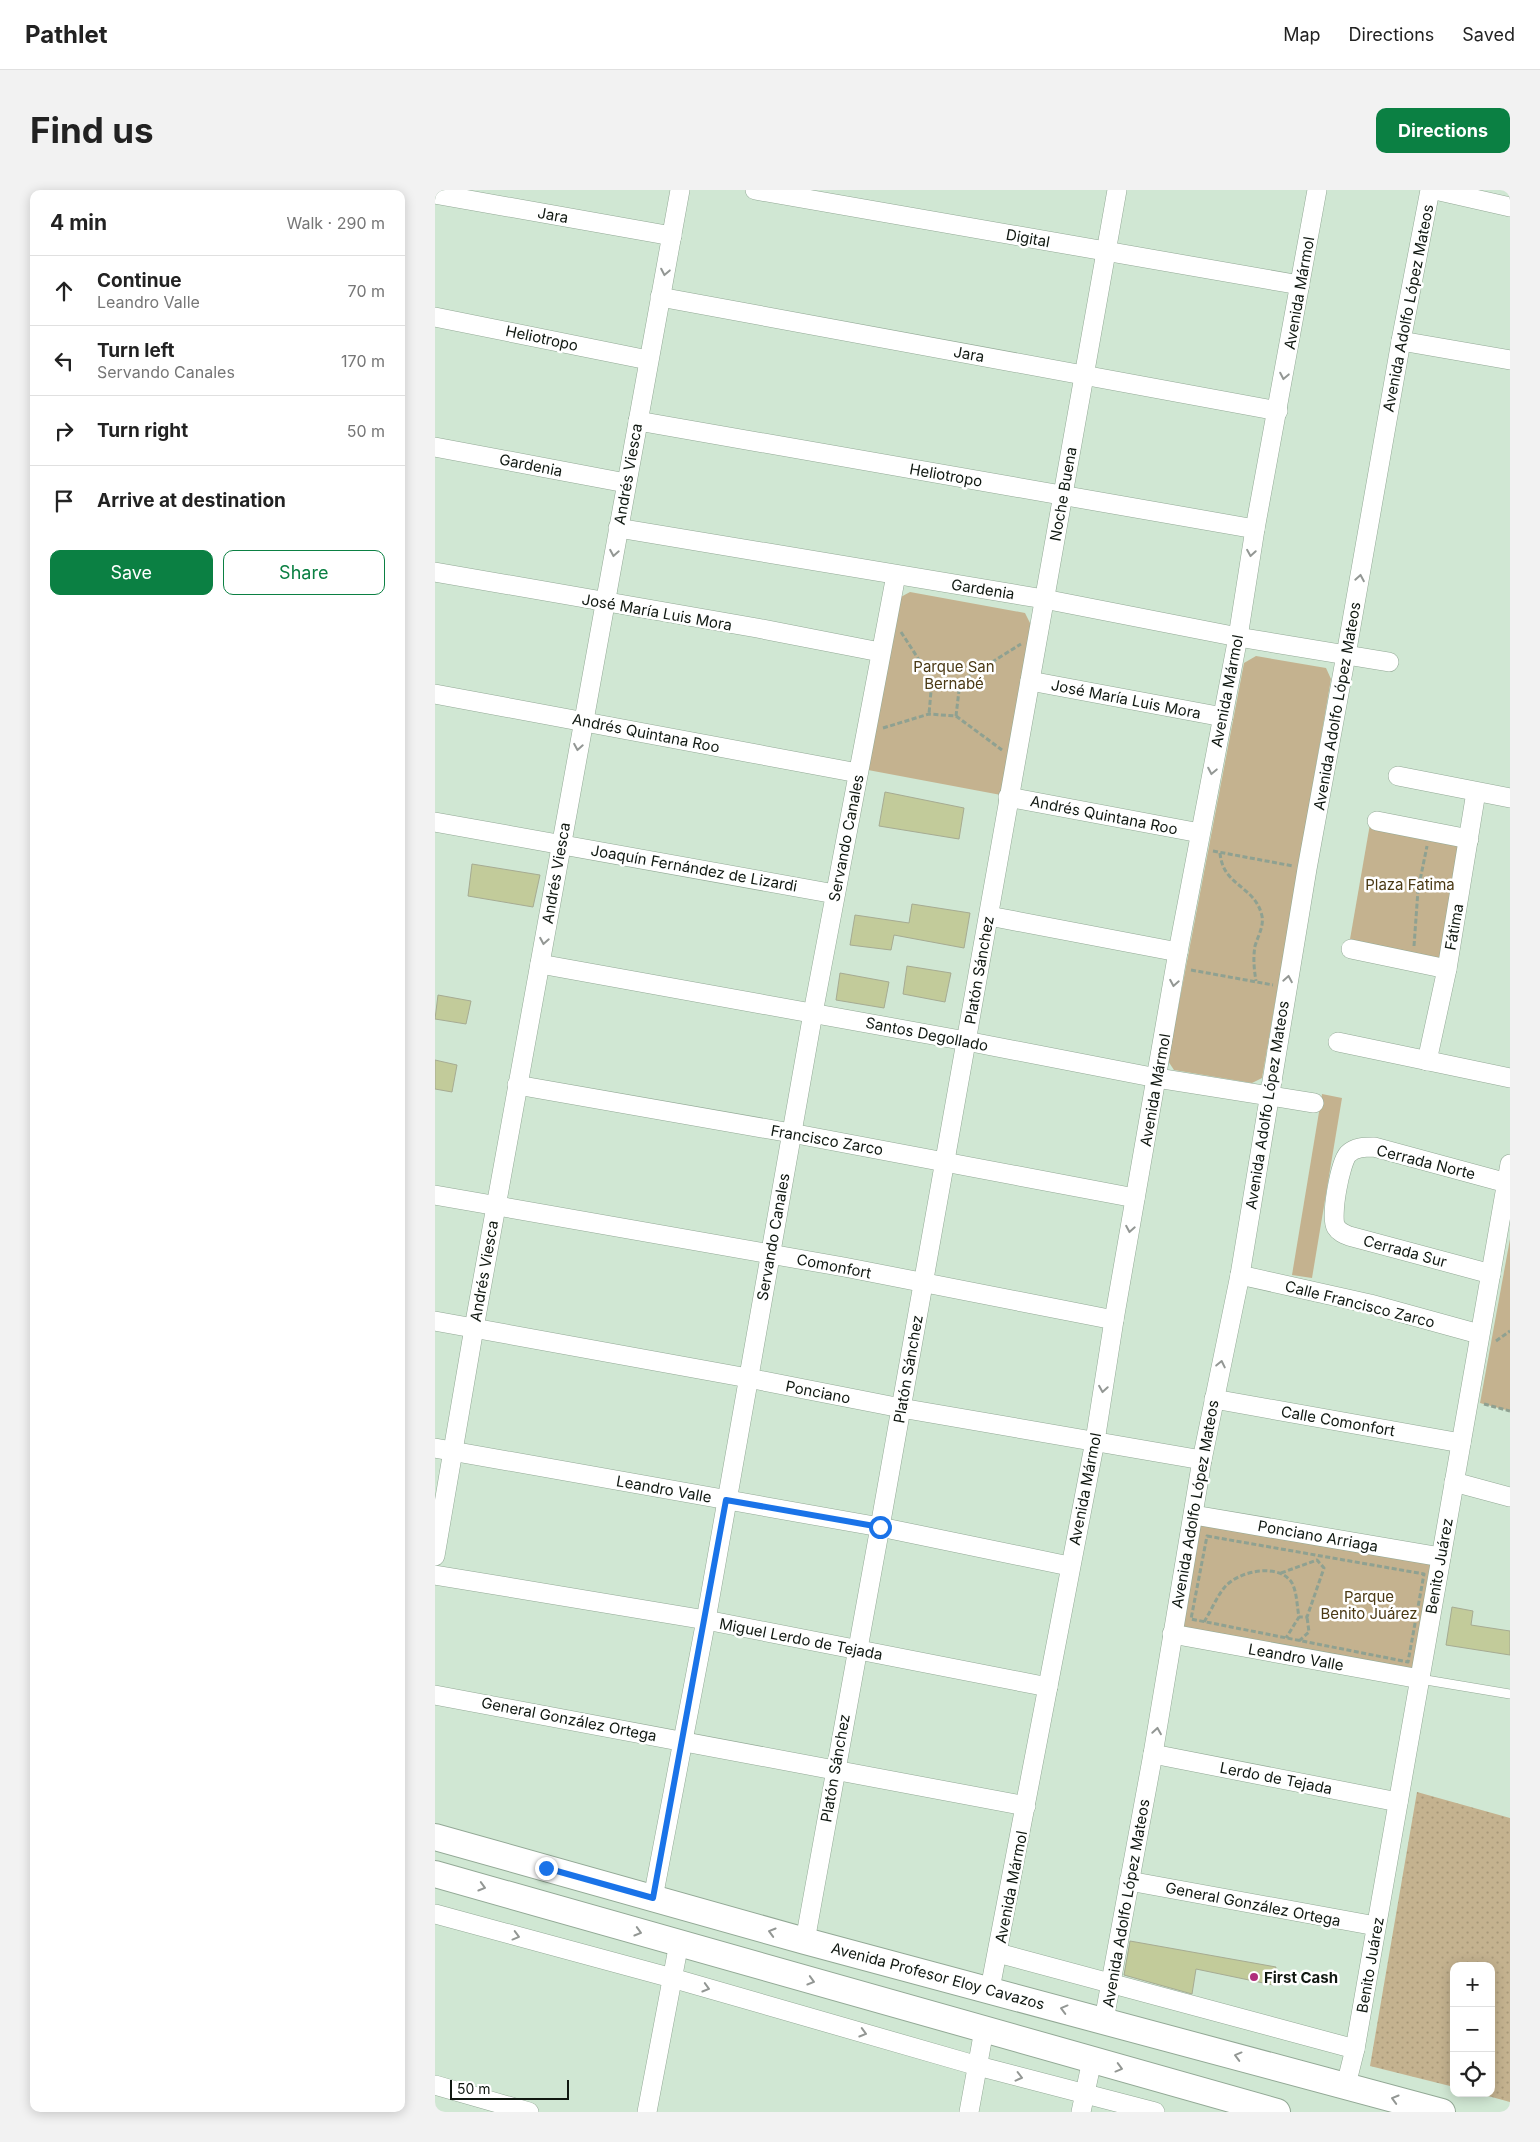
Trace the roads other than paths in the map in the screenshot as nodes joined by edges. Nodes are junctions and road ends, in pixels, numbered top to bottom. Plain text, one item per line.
1 (681, 190) edge
2 (755, 190) edge
3 (1117, 190) edge
4 (1317, 190) edge
5 (1430, 190) edge
6 (1435, 190) edge
7 (435, 194) edge
8 (1510, 206) edge
9 (672, 236) junction
10 (1106, 252) junction
11 (1300, 285) junction
12 (660, 297) junction
13 (435, 317) edge
14 (1401, 341) junction
15 (649, 360) junction
16 (1510, 360) edge
17 (1085, 376) junction
18 (1278, 411) junction
19 (638, 421) junction
20 (435, 447) edge
21 (626, 483) junction
22 (1063, 494) junction
23 (618, 528) junction
24 (1255, 530) junction
25 (435, 572) edge
26 (896, 575) junction
27 (1044, 599) junction
28 (605, 603) junction
29 (1237, 637) junction
30 (880, 652) junction
31 (1346, 656) junction
32 (1389, 662) dead end
33 (1029, 681) junction
34 (435, 694) edge
35 (1223, 717) junction
36 (583, 721) junction
37 (858, 773) junction
38 (1398, 776) dead end
39 (1476, 792) junction
40 (1008, 797) junction
41 (1510, 798) edge
42 (1377, 821) dead end
43 (435, 822) edge
44 (1469, 838) junction
45 (1199, 841) junction
46 (561, 845) junction
47 (835, 894) junction
48 (989, 916) junction
49 (1351, 949) dead end
50 (1177, 960) junction
51 (539, 964) junction
52 (1447, 969) junction
53 (813, 1013) junction
54 (966, 1041) junction
55 (1338, 1042) dead end
56 (1427, 1062) junction
57 (1157, 1078) junction
58 (1510, 1078) edge
59 (517, 1085) junction
60 (1269, 1096) junction
61 (1314, 1103) dead end
62 (791, 1133) junction
63 (945, 1162) junction
64 (1510, 1164) edge
65 (1507, 1183) junction
66 (435, 1195) edge
67 (1135, 1198) junction
68 (496, 1205) junction
69 (1333, 1214) joint
70 (771, 1254) junction
71 (1491, 1274) junction
72 (1240, 1275) junction
73 (923, 1283) junction
74 (1114, 1320) junction
75 (435, 1321) edge
76 (473, 1328) junction
77 (1485, 1339) junction
78 (749, 1378) junction
79 (1214, 1399) junction
80 (901, 1408) junction
81 (1095, 1440) junction
82 (1461, 1443) junction
83 (435, 1448) edge
84 (454, 1452) junction
85 (1202, 1460) junction
86 (1454, 1482) junction
87 (1510, 1497) edge
88 (726, 1500) junction
89 (1194, 1515) junction
90 (880, 1527) junction
91 (435, 1556) edge
92 (1441, 1557) junction
93 (1069, 1566) junction
94 (435, 1575) edge
95 (706, 1620) junction
96 (1172, 1634) junction
97 (857, 1650) junction
98 (1420, 1679) junction
99 (1048, 1687) junction
100 (435, 1694) edge
101 (1510, 1694) edge
102 (683, 1741) junction
103 (1153, 1754) junction
104 (834, 1771) junction
105 (1398, 1802) junction
106 (1027, 1806) junction
107 (435, 1837) edge
108 (435, 1874) edge
109 (1129, 1881) junction
110 (653, 1898) junction
111 (435, 1914) edge
112 (1376, 1926) junction
113 (805, 1941) junction
114 (679, 1944) junction
115 (998, 1953) junction
116 (672, 1978) junction
117 (1111, 1984) junction
118 (990, 1989) junction
119 (1104, 2020) junction
120 (984, 2030) junction
121 (1355, 2049) junction
122 (1092, 2060) junction
123 (978, 2066) junction
124 (435, 2085) edge
125 (1346, 2086) junction
126 (1083, 2103) edge
127 (529, 2112) edge
128 (647, 2112) edge
129 (969, 2112) edge
130 (1155, 2112) edge
131 (1277, 2112) edge
132 (1442, 2112) edge

1 - 9 street, Andrés Viesca
2 - 10 street, Digital
3 - 10 street, Noche Buena
4 - 11 street, Avenida Mármol
5 - 14 street, Avenida Adolfo López Mateos
6 - 8 street
7 - 9 street, Jara
9 -> 12 street, Andrés Viesca
10 - 11 street, Digital
10 - 17 street, Noche Buena
11 -> 18 street, Avenida Mármol
12 - 15 street, Andrés Viesca
12 - 17 street, Jara
13 - 15 street, Heliotropo
14 - 16 street
31 -> 14 street, Avenida Adolfo López Mateos
15 - 19 street, Andrés Viesca
17 - 18 street, Jara
17 - 22 street, Noche Buena
18 - 24 street, Avenida Mármol
19 - 21 street, Andrés Viesca
19 - 22 street, Heliotropo
20 - 21 street, Gardenia
21 - 23 street, Andrés Viesca
22 - 24 street, Heliotropo
22 - 27 street, Noche Buena
23 - 26 street, Gardenia
23 -> 28 street, Andrés Viesca
24 -> 29 street, Avenida Mármol
25 - 28 street, José María Luis Mora
26 - 27 street, Gardenia
26 - 30 street, Servando Canales
27 - 29 street, Gardenia
27 - 33 street, Noche Buena
28 - 30 street, José María Luis Mora
28 - 36 street, Andrés Viesca
29 - 31 street, Gardenia
29 - 35 street, Avenida Mármol
30 - 37 street, Servando Canales
31 - 32 street, Gardenia
60 -> 31 street, Avenida Adolfo López Mateos
33 - 35 street, José María Luis Mora
33 - 40 street, Noche Buena
34 - 36 street, Andrés Quintana Roo
35 -> 45 street, Avenida Mármol
36 - 37 street, Andrés Quintana Roo
36 -> 46 street, Andrés Viesca
37 - 47 street, Servando Canales
38 - 39 street
39 - 41 street
39 - 44 street, Fátima
40 - 45 street, Andrés Quintana Roo
40 - 48 street, Platón Sánchez
42 - 44 street
43 - 46 street, Joaquín Fernández de Lizardi
44 - 52 street, Fátima
45 - 50 street, Avenida Mármol
46 - 47 street, Joaquín Fernández de Lizardi
46 -> 51 street, Andrés Viesca
47 - 53 street, Servando Canales
48 - 50 street
48 - 54 street, Platón Sánchez
49 - 52 street
50 -> 57 street, Avenida Mármol
51 - 53 street, Santos Degollado
51 - 59 street, Andrés Viesca
52 - 56 street, Fátima
53 - 54 street, Santos Degollado
53 - 62 street, Servando Canales
54 - 57 street, Santos Degollado
54 - 63 street, Platón Sánchez
55 - 56 street
56 - 58 street
57 - 60 street, Santos Degollado
57 - 67 street, Avenida Mármol
59 - 62 street, Francisco Zarco
59 - 68 street, Andrés Viesca
60 - 61 street, Santos Degollado
60 - 72 street, Avenida Adolfo López Mateos
62 - 63 street, Francisco Zarco
62 - 70 street, Servando Canales
63 - 67 street, Francisco Zarco
63 - 73 street, Platón Sánchez
64 - 65 street, Benito Juárez
65 - 69 street, Cerrada Norte
65 - 71 street, Benito Juárez
66 - 68 street, Comonfort
67 -> 74 street, Avenida Mármol
68 - 70 street, Comonfort
68 - 76 street, Andrés Viesca
69 - 71 street, Cerrada Sur
70 - 73 street, Comonfort
70 - 78 street, Servando Canales
71 - 77 street, Benito Juárez
72 - 77 street, Calle Francisco Zarco
79 -> 72 street, Avenida Adolfo López Mateos
73 - 74 street, Comonfort
73 - 80 street, Platón Sánchez
74 -> 81 street, Avenida Mármol
75 - 76 street, Ponciano
76 - 78 street, Ponciano
76 - 84 street, Andrés Viesca
77 - 82 street, Benito Juárez
78 - 80 street, Ponciano
78 - 88 street, Servando Canales
79 - 82 street, Calle Comonfort
79 - 85 street, Avenida Adolfo López Mateos
80 - 81 street, Ponciano
80 - 90 street, Platón Sánchez
81 - 85 street, Ponciano
81 - 93 street, Avenida Mármol
82 - 86 street, Benito Juárez
83 - 84 street, Leandro Valle
84 - 88 street, Leandro Valle
84 - 91 street, Andrés Viesca
85 - 89 street, Avenida Adolfo López Mateos
86 - 87 street
86 - 92 street, Benito Juárez
88 - 90 street, Leandro Valle
88 - 95 street, Servando Canales
89 - 92 street, Ponciano Arriaga
89 - 96 street, Avenida Adolfo López Mateos
90 - 93 street, Leandro Valle
90 - 97 street, Platón Sánchez
92 - 98 street, Benito Juárez
93 - 99 street, Avenida Mármol
94 - 95 street, Miguel Lerdo de Tejada
95 - 97 street, Miguel Lerdo de Tejada
95 - 102 street, Servando Canales
96 - 98 street, Leandro Valle
103 -> 96 street, Avenida Adolfo López Mateos
97 - 99 street, Miguel Lerdo de Tejada
97 - 104 street, Platón Sánchez
98 - 101 lane
98 - 105 street, Benito Juárez
99 - 106 street, Avenida Mármol
100 - 102 street, General González Ortega
102 - 104 street, General González Ortega
102 - 110 street, Servando Canales
103 - 105 street, Lerdo de Tejada
103 - 109 street, Avenida Adolfo López Mateos
104 - 106 street, General González Ortega
104 - 113 street, Platón Sánchez
105 - 112 street, Benito Juárez
106 - 115 street, Avenida Mármol
107 - 110 main road, Avenida Profesor Eloy Cavazos
108 -> 114 main road
109 - 112 street, General González Ortega
109 - 117 street, Avenida Adolfo López Mateos
113 -> 110 main road, Avenida Profesor Eloy Cavazos
111 -> 116 street
112 - 121 street, Benito Juárez
113 - 118 main road, Avenida Profesor Eloy Cavazos
114 - 116 street
114 -> 120 main road
115 - 117 street
115 - 118 street, Avenida Mármol
116 -> 123 street
116 - 128 street
117 - 119 street, Avenida Adolfo López Mateos
117 - 121 street
119 -> 118 main road, Avenida Profesor Eloy Cavazos
125 -> 119 main road, Avenida Profesor Eloy Cavazos
120 - 122 main road
120 - 123 street
121 - 125 street, Benito Juárez
122 - 126 street
122 -> 131 main road
123 -> 126 street
123 - 129 street
124 - 127 street
132 -> 125 main road, Avenida Profesor Eloy Cavazos
126 - 130 street

